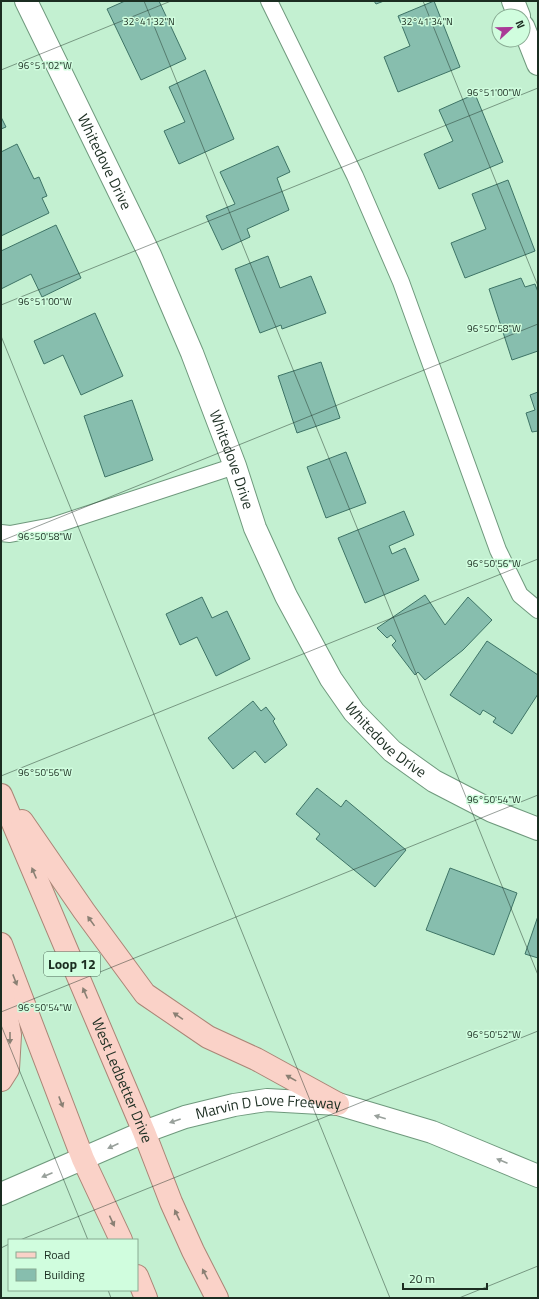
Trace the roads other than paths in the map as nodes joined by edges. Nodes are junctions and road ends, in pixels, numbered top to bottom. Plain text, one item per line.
1 (26, 1) edge
2 (269, 1) edge
3 (531, 46) edge
4 (538, 64) edge
5 (235, 466) junction
6 (1, 533) edge
7 (538, 610) edge
8 (1, 790) edge
9 (1, 795) edge
10 (538, 829) edge
11 (1, 944) edge
12 (1, 985) edge
13 (1, 1080) edge
14 (338, 1104) junction
15 (144, 1132) junction
16 (83, 1159) junction
17 (538, 1176) edge
18 (1, 1194) edge
19 (121, 1239) edge
20 (138, 1278) edge
21 (146, 1298) edge
22 (217, 1298) edge

1 - 5 street, Whitedove Drive
2 - 7 lane
3 - 4 street
5 - 6 lane
5 - 10 street, Whitedove Drive
14 -> 8 main road
15 -> 9 main road, West Ledbetter Drive / Loop 12
11 -> 16 main road
12 -> 13 main road
14 -> 15 street, Marvin D Love Freeway
17 -> 14 street, Marvin D Love Freeway
15 -> 16 street, Marvin D Love Freeway
22 -> 15 main road, West Ledbetter Drive / Loop 12
16 -> 18 street, Marvin D Love Freeway
16 -> 19 main road
20 - 21 main road

